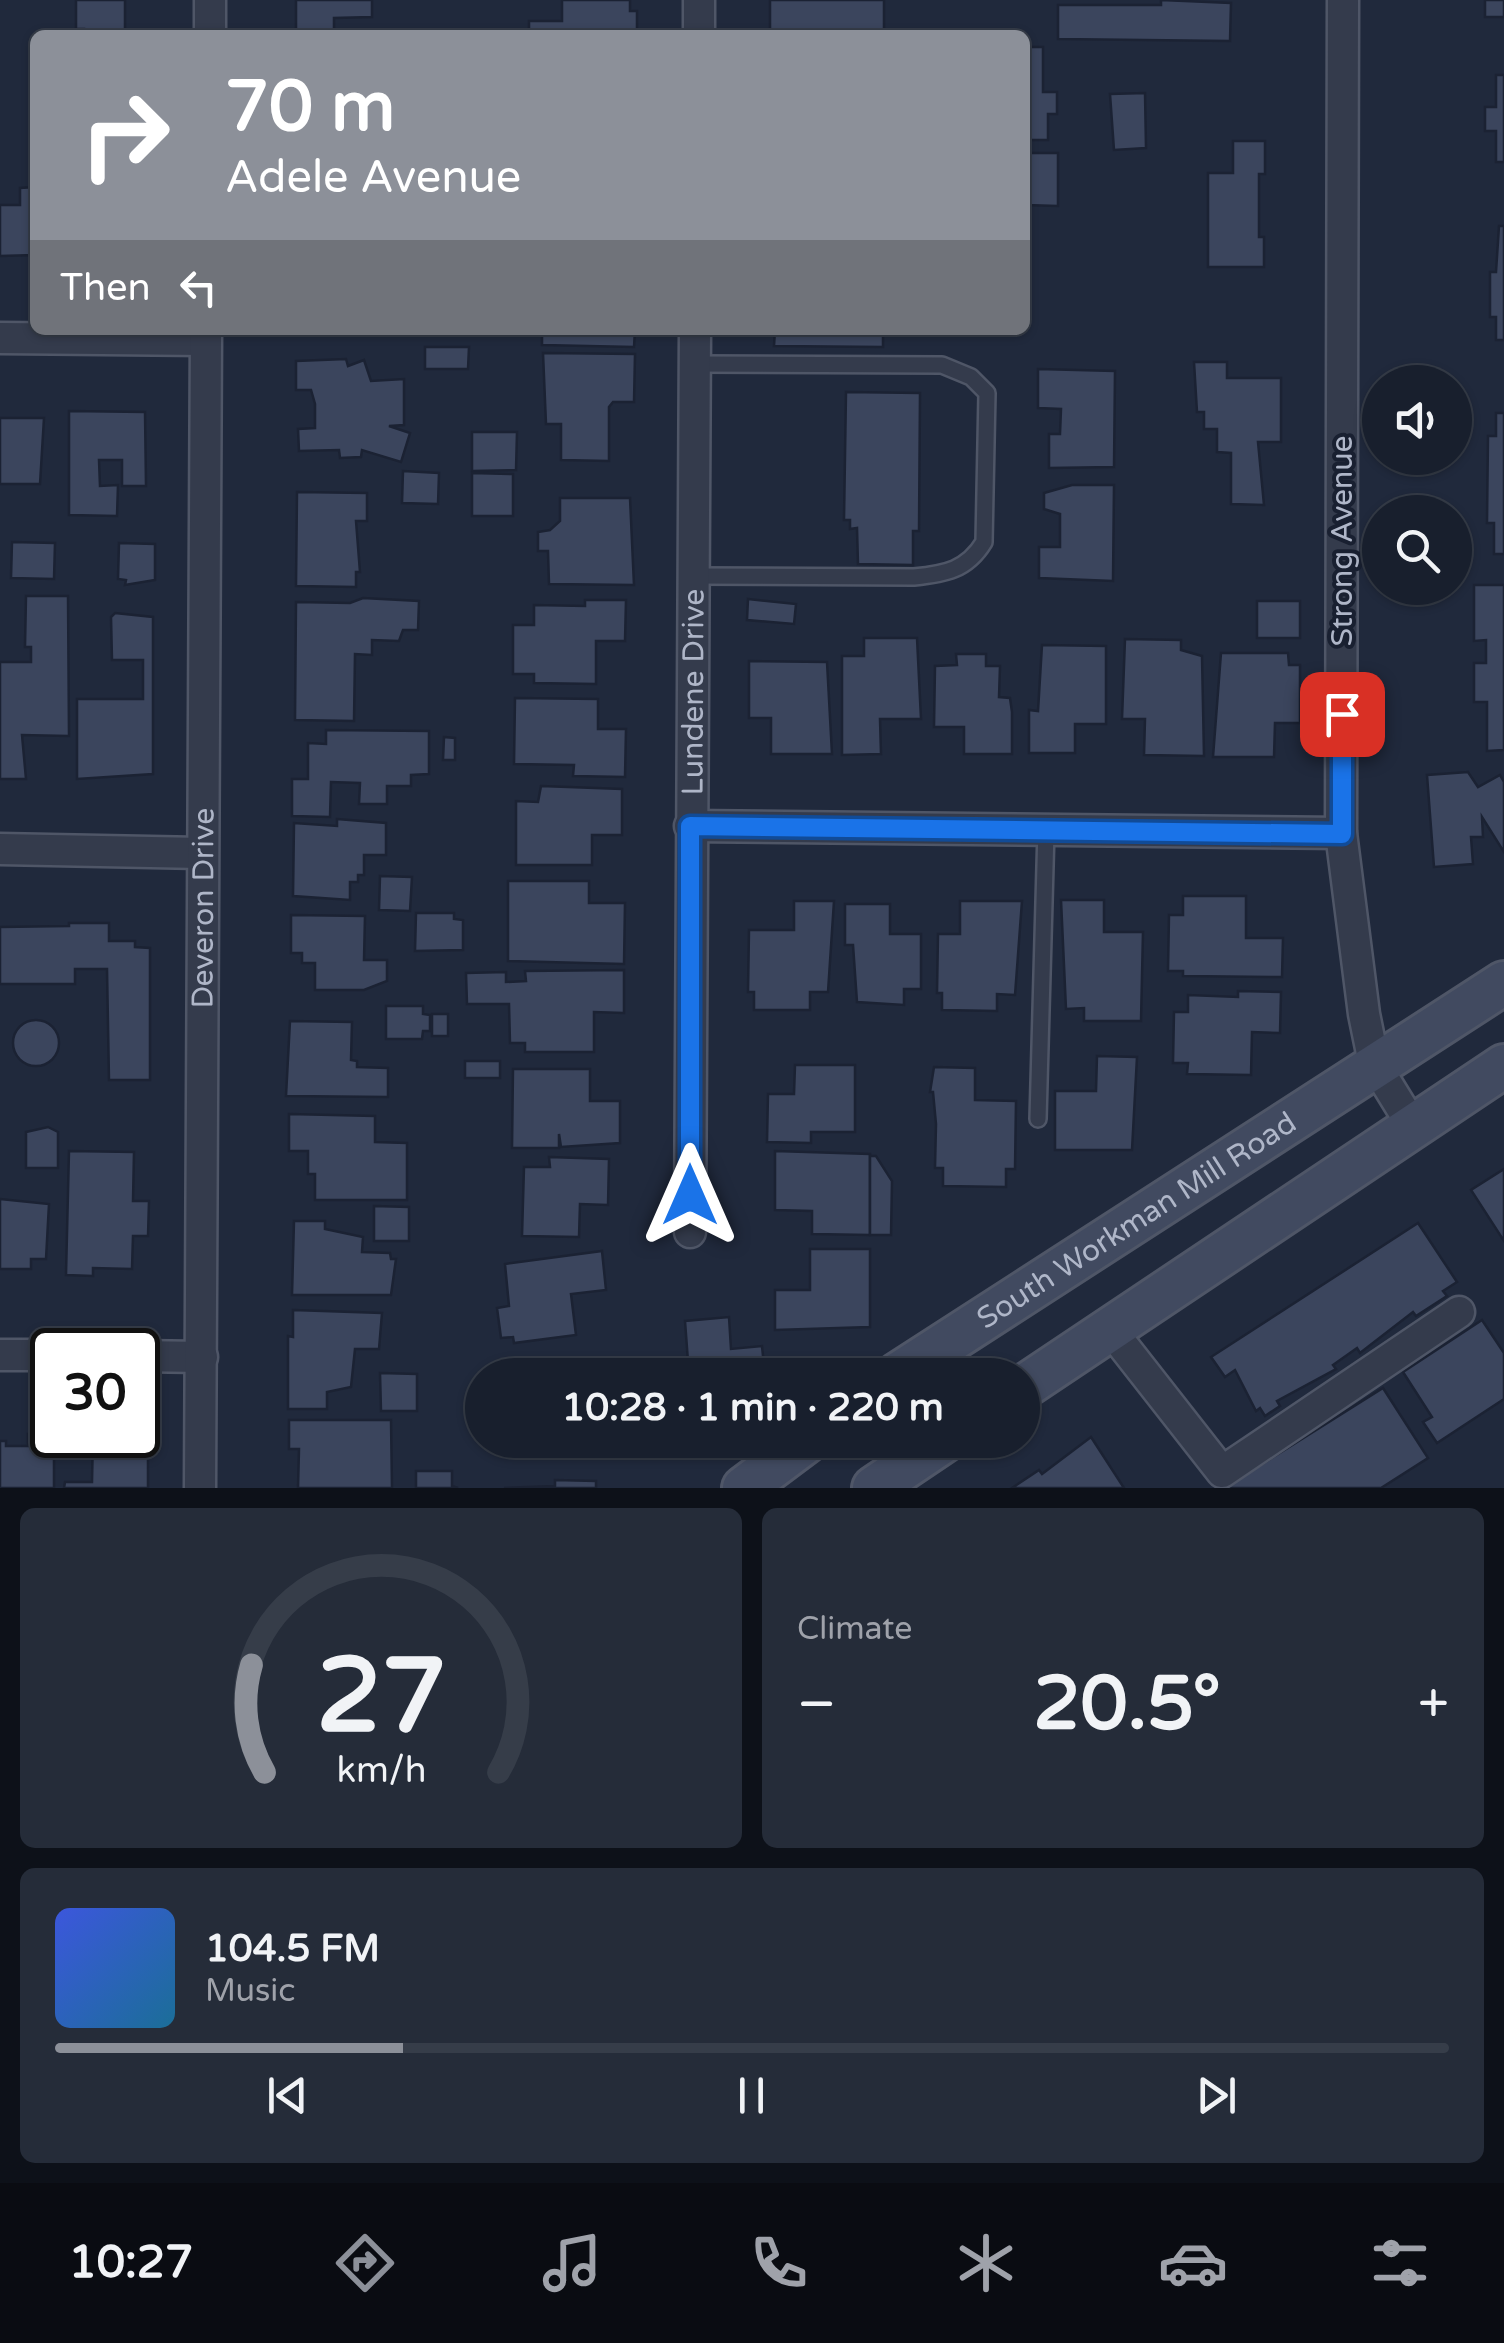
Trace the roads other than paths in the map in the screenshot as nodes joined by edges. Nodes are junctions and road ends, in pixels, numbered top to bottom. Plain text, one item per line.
1 (210, 0) edge
2 (699, 0) edge
3 (1344, 0) edge
4 (210, 30) edge
5 (699, 30) edge
6 (206, 335) edge
7 (695, 335) edge
8 (0, 338) edge
9 (695, 364) junction
10 (693, 576) junction
11 (690, 826) junction
12 (1046, 830) junction
13 (1342, 834) junction
14 (0, 849) edge
15 (200, 853) junction
16 (1504, 983) edge
17 (1374, 1063) junction
18 (1504, 1066) edge
19 (1038, 1119) dead end
20 (1414, 1128) junction
21 (690, 1232) dead end
22 (1458, 1312) dead end
23 (1110, 1329) junction
24 (0, 1355) edge
25 (30, 1355) edge
26 (160, 1356) edge
27 (202, 1357) junction
28 (924, 1358) edge
29 (1040, 1376) edge
30 (784, 1458) edge
31 (918, 1458) edge
32 (200, 1488) edge
33 (744, 1488) edge
34 (874, 1488) edge

1 - 4 street
2 - 5 street
3 - 13 street, Strong Avenue
6 - 8 street
6 - 15 street, Deveron Drive
7 - 9 street, Lundene Drive
9 - 10 street, Lundene Drive
9 - 10 lane
10 - 11 street, Lundene Drive
11 - 12 street
11 - 21 street, Lundene Drive
12 - 13 street
12 - 19 lane
13 - 17 street, Strong Avenue
14 - 15 street
15 - 27 street, Deveron Drive
16 - 17 main road, South Workman Mill Road
17 - 20 street, Strong Avenue
17 - 28 main road, South Workman Mill Road
18 - 20 main road
20 - 23 main road
22 - 23 street
23 - 29 main road
24 - 25 street
26 - 27 street
27 - 32 street, Deveron Drive
30 - 33 main road
31 - 34 main road

